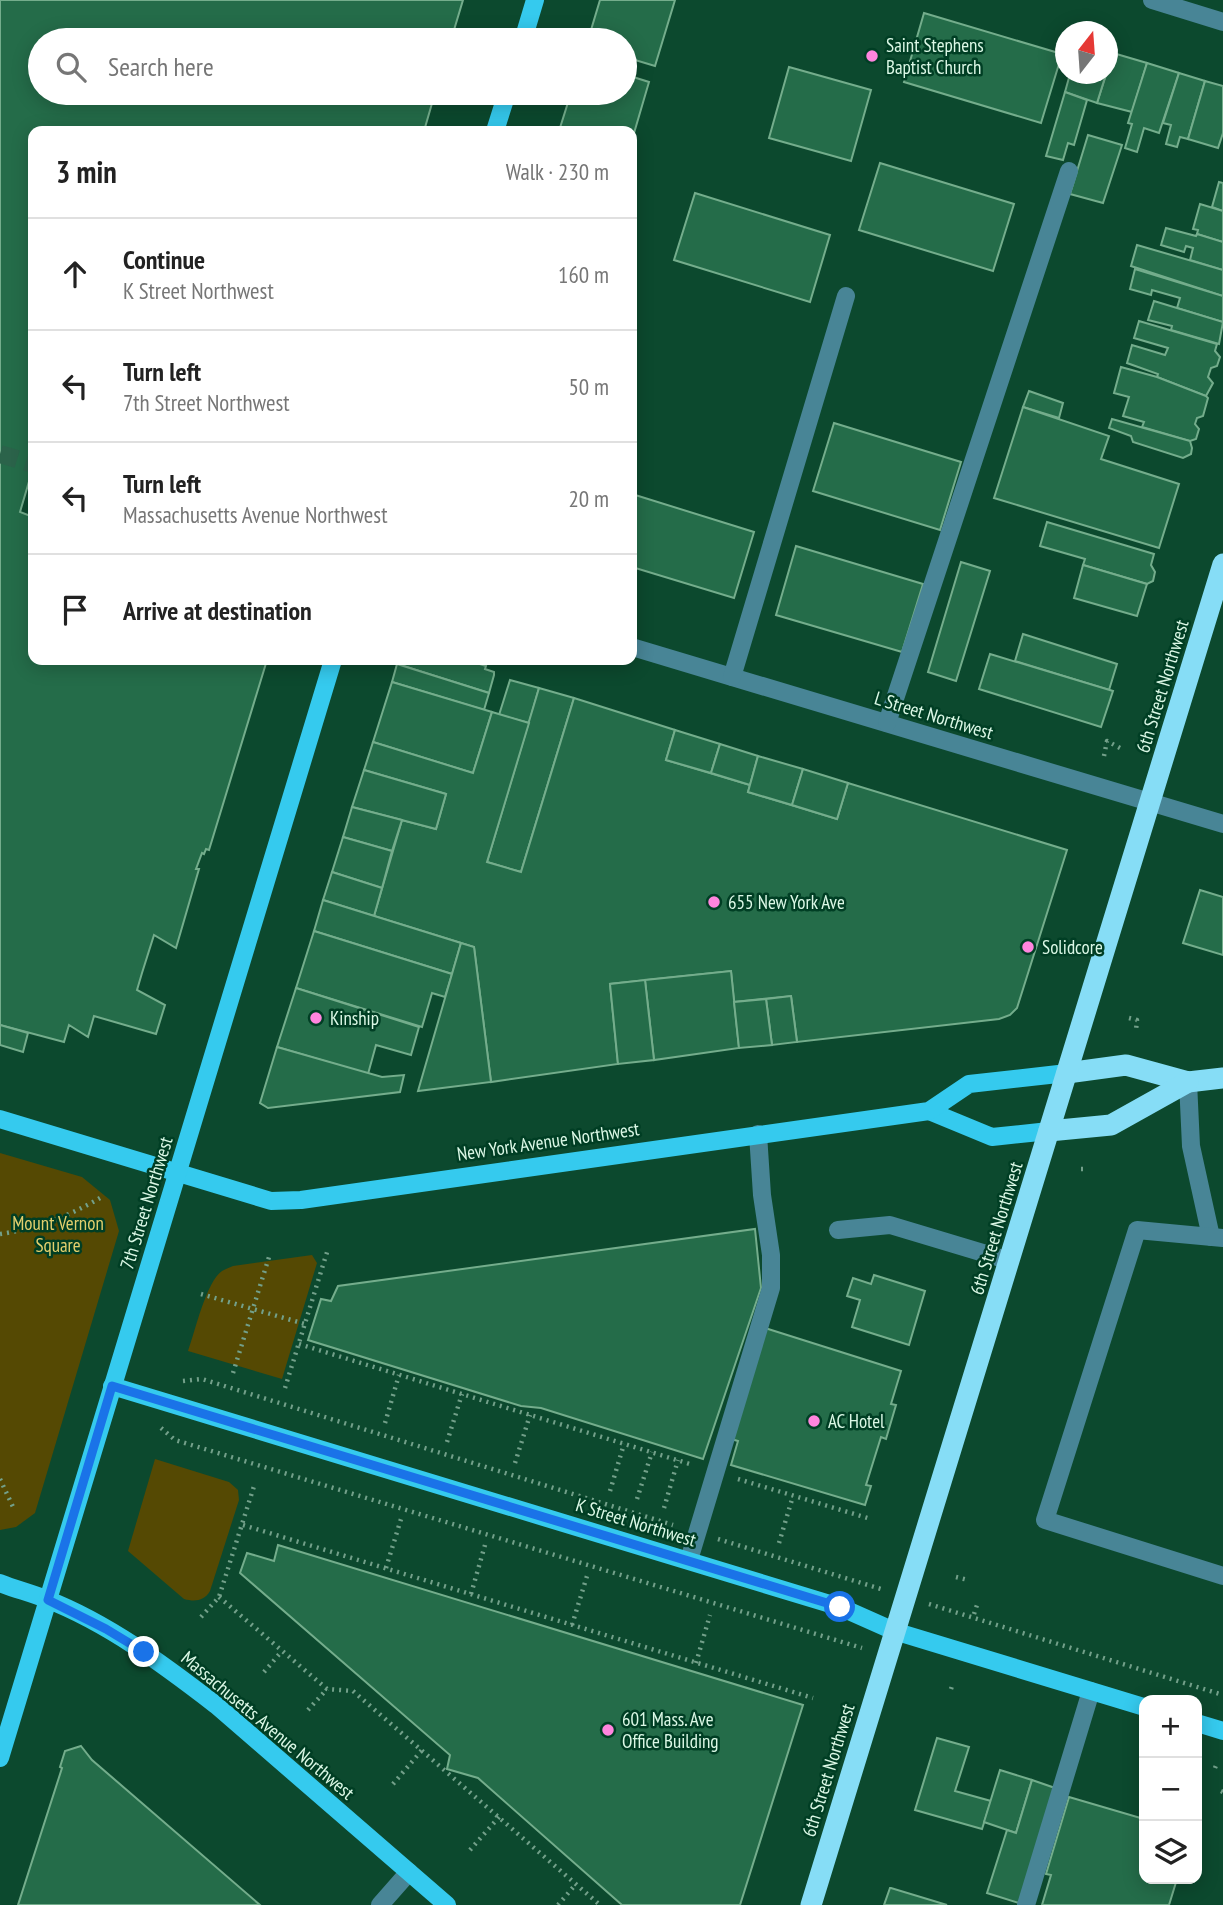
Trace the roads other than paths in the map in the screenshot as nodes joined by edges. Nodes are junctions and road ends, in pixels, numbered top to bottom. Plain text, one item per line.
1 (535, 0) edge
2 (1152, 0) edge
3 (1223, 22) edge
4 (527, 28) edge
5 (503, 105) edge
6 (496, 126) edge
7 (1069, 172) dead end
8 (846, 296) dead end
9 (1223, 564) edge
10 (637, 648) edge
11 (331, 665) edge
12 (732, 677) junction
13 (887, 723) junction
14 (1150, 802) junction
15 (1223, 824) edge
16 (1067, 1073) junction
17 (1223, 1078) edge
18 (1188, 1082) junction
19 (929, 1111) junction
20 (0, 1119) edge
21 (1049, 1131) junction
22 (758, 1134) junction
23 (177, 1173) junction
24 (838, 1230) dead end
25 (1217, 1237) edge
26 (1010, 1261) junction
27 (112, 1386) junction
28 (689, 1560) junction
29 (1223, 1576) edge
30 (0, 1583) edge
31 (48, 1600) junction
32 (894, 1631) junction
33 (1091, 1691) junction
34 (1139, 1705) edge
35 (1202, 1725) edge
36 (1223, 1731) edge
37 (0, 1758) edge
38 (409, 1872) junction
39 (380, 1905) edge
40 (447, 1905) edge
41 (811, 1905) edge
42 (1026, 1905) edge

1 - 4 main road
2 - 3 street
5 - 6 main road
7 - 13 street
8 - 12 street
9 - 14 highway, 6th Street Northwest
10 - 12 street, L Street Northwest
11 - 23 main road, 7th Street Northwest
12 - 13 street, L Street Northwest
13 - 14 street, L Street Northwest
14 - 15 street, L Street Northwest
14 - 16 highway, 6th Street Northwest
16 - 18 highway, New York Avenue Northwest
16 - 19 main road, New York Avenue Northwest
16 - 21 highway, 6th Street Northwest
17 - 18 highway, New York Avenue Northwest
18 - 21 highway, New York Avenue Northwest
18 - 25 street
19 - 21 main road, New York Avenue Northwest
19 - 22 main road, New York Avenue Northwest
20 - 23 main road, New York Avenue Northwest
21 - 26 highway, 6th Street Northwest
22 - 23 main road, New York Avenue Northwest
22 - 28 street
23 - 27 main road, 7th Street Northwest
24 - 26 street
25 - 29 street
26 - 32 highway, 6th Street Northwest
27 - 28 main road, K Street Northwest
27 - 31 main road, 7th Street Northwest
28 - 32 main road, K Street Northwest
30 - 31 main road
31 - 37 main road, 7th Street Northwest
31 - 38 main road, Massachusetts Avenue Northwest
32 - 33 main road, K Street Northwest
32 - 41 highway, 6th Street Northwest
33 - 34 main road, K Street Northwest
33 - 42 street
35 - 36 main road
38 - 39 street
38 - 40 main road, Massachusetts Avenue Northwest

